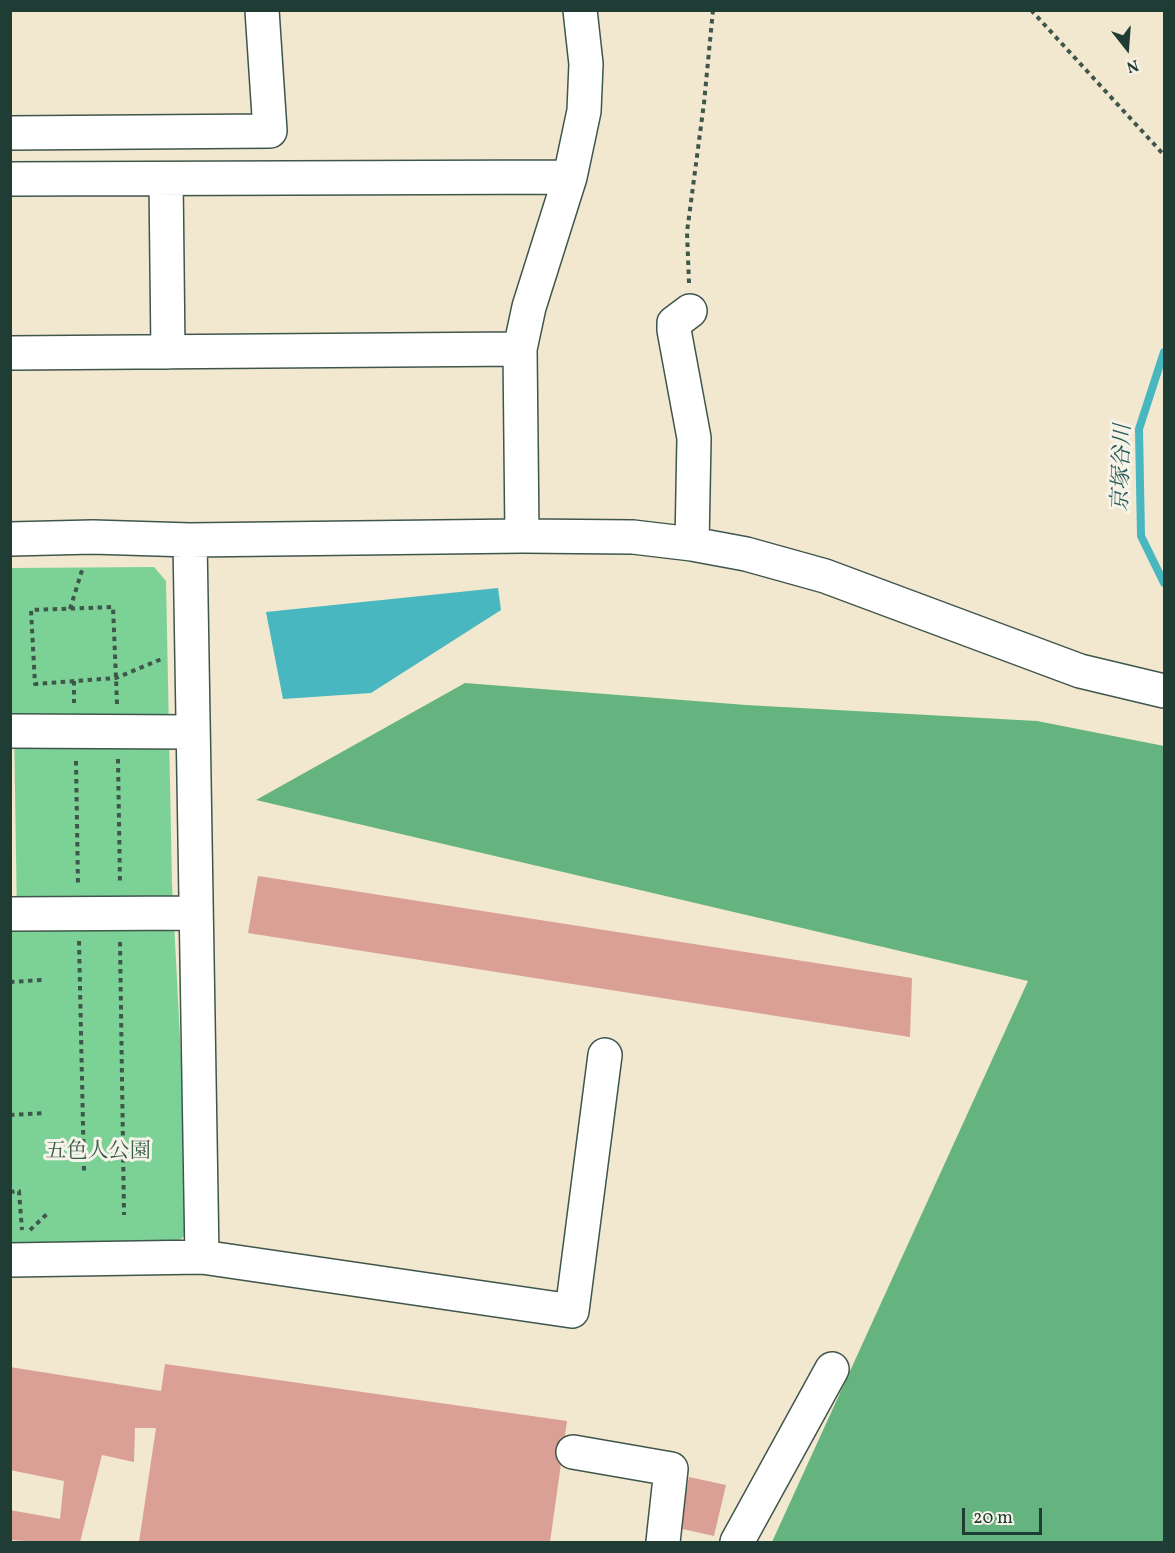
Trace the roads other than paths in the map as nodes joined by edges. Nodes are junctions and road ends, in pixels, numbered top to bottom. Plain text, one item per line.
1 (262, 10) edge
2 (580, 10) edge
3 (10, 133) edge
4 (570, 177) junction
5 (10, 179) edge
6 (166, 179) junction
7 (690, 311) road end
8 (520, 349) junction
9 (168, 352) junction
10 (10, 353) edge
11 (522, 536) junction
12 (10, 539) edge
13 (190, 540) junction
14 (692, 544) junction
15 (1164, 691) edge
16 (10, 731) edge
17 (192, 732) junction
18 (196, 913) junction
19 (10, 914) edge
20 (605, 1055) dead end
21 (202, 1257) junction
22 (10, 1260) edge
23 (832, 1369) dead end
24 (573, 1452) dead end
25 (663, 1542) edge
26 (737, 1542) edge

1 - 3 street
2 - 4 street
4 - 6 street
4 - 8 street
5 - 6 street
6 - 9 street
7 - 14 street
8 - 9 street
8 - 11 street
9 - 10 street
11 - 13 street
11 - 14 street
12 - 13 street
13 - 17 street
14 - 15 street
16 - 17 street
17 - 18 street
18 - 19 street
18 - 21 street
20 - 21 street
21 - 22 street
23 - 26 street
24 - 25 street

